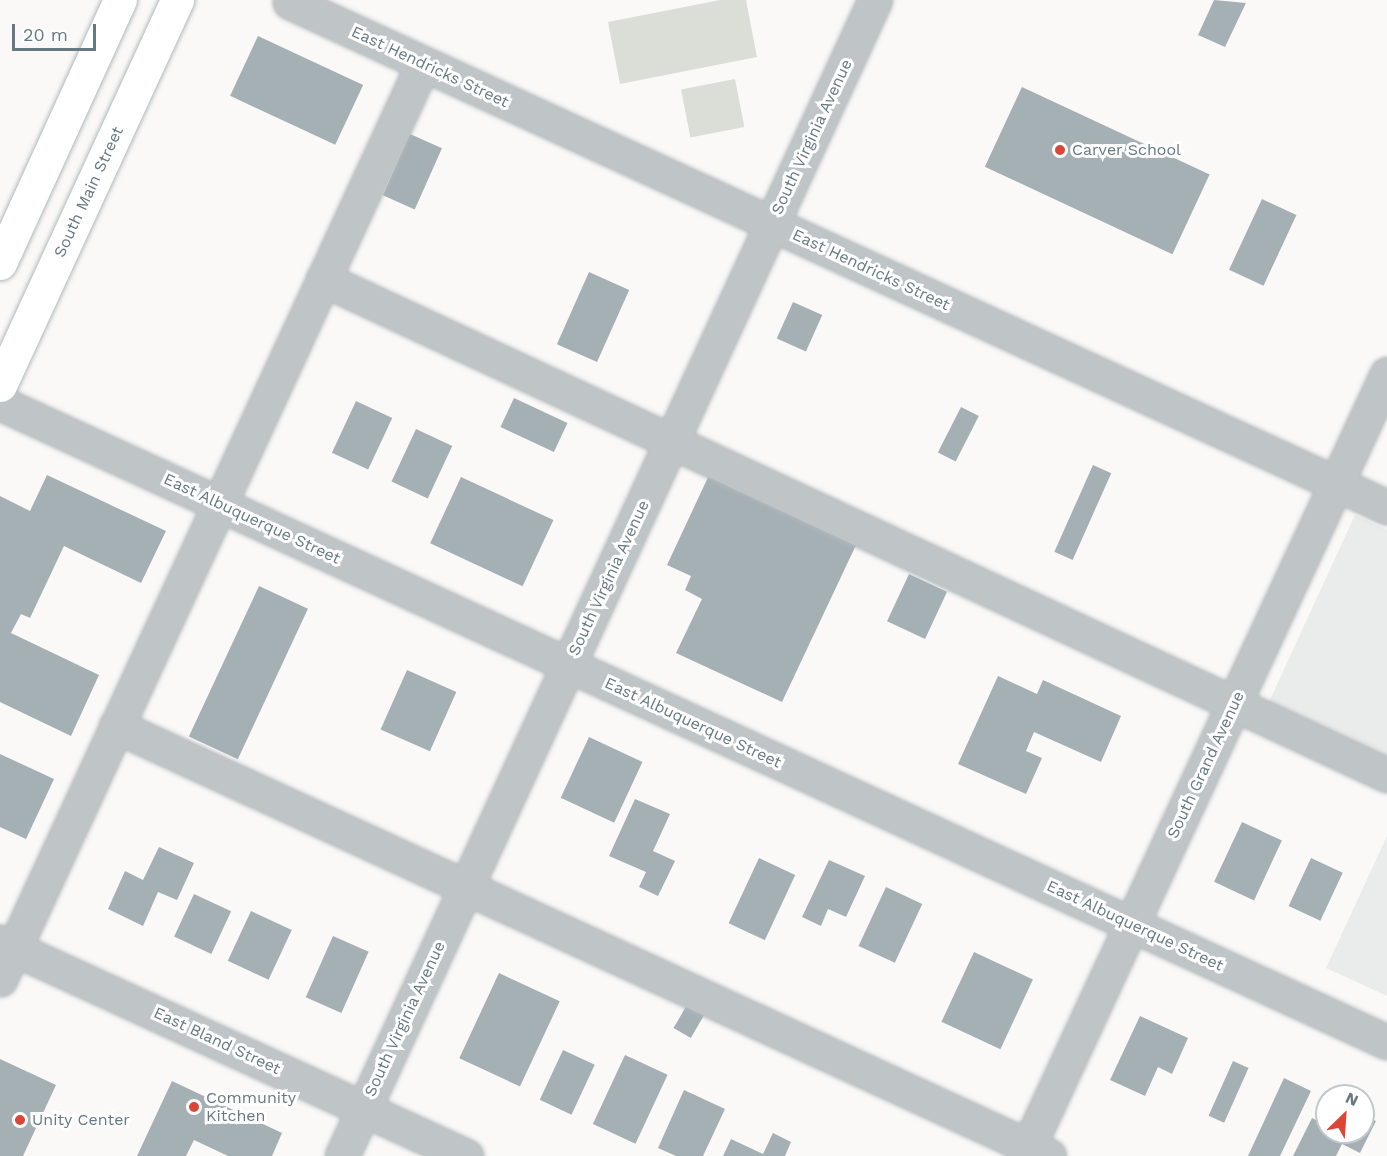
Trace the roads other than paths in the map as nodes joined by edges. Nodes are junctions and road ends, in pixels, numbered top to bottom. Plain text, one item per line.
1 (120, 0) edge
2 (177, 0) edge
3 (875, 0) edge
4 (290, 2) dead end
5 (423, 64) junction
6 (772, 224) junction
7 (0, 263) edge
8 (323, 279) junction
9 (1387, 374) edge
10 (0, 385) edge
11 (0, 403) edge
12 (672, 443) junction
13 (1336, 484) junction
14 (218, 504) junction
15 (1387, 507) edge
16 (569, 666) junction
17 (1234, 703) junction
18 (116, 726) junction
19 (1387, 775) edge
20 (465, 890) junction
21 (1131, 925) junction
22 (7, 945) edge
23 (0, 979) edge
24 (1387, 1042) edge
25 (364, 1108) junction
26 (1034, 1153) edge
27 (342, 1156) edge
28 (466, 1156) edge

1 - 7 main road
2 - 10 main road, South Main Street
3 - 6 street, South Virginia Avenue
4 - 5 street, East Hendricks Street
5 - 6 street, East Hendricks Street
5 - 8 street
6 - 12 street, South Virginia Avenue
6 - 13 street, East Hendricks Street
8 - 12 street
8 - 14 street
9 - 13 street, South Grand Avenue
11 - 14 street, East Albuquerque Street
12 - 16 street, South Virginia Avenue
12 - 17 street
13 - 15 street, East Hendricks Street
13 - 17 street, South Grand Avenue
14 - 16 street, East Albuquerque Street
14 - 18 street
16 - 20 street, South Virginia Avenue
16 - 21 street, East Albuquerque Street
17 - 19 street
17 - 21 street, South Grand Avenue
18 - 20 street
18 - 22 street
20 - 25 street, South Virginia Avenue
20 - 26 street
21 - 24 street, East Albuquerque Street
21 - 26 street, South Grand Avenue
22 - 23 street
22 - 25 street, East Bland Street
25 - 27 street, South Virginia Avenue
25 - 28 street, East Bland Street

